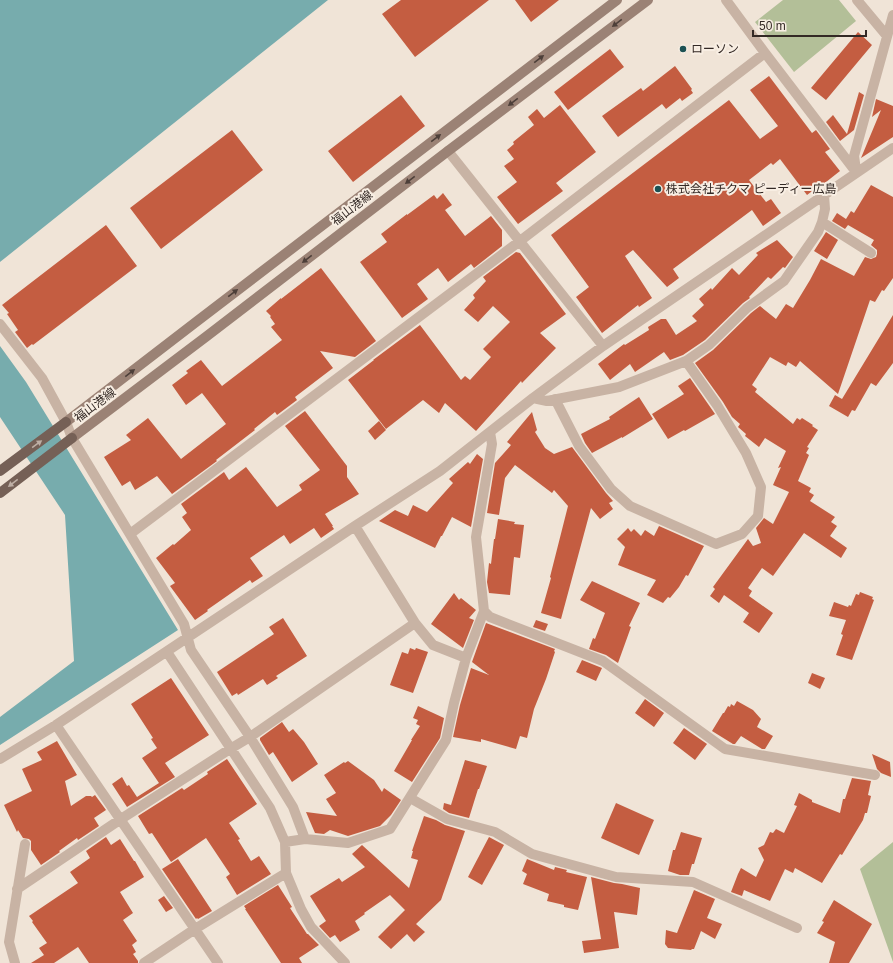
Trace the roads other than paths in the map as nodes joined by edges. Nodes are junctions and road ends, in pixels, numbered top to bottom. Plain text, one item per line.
1 (617, 0) edge
2 (648, 0) edge
3 (726, 0) edge
4 (857, 0) edge
5 (893, 15) edge
6 (887, 36) junction
7 (765, 53) junction
8 (893, 148) edge
9 (448, 151) junction
10 (856, 172) junction
11 (824, 195) junction
12 (822, 222) junction
13 (520, 241) junction
14 (871, 253) dead end
15 (0, 324) edge
16 (603, 346) junction
17 (686, 361) junction
18 (533, 398) junction
19 (555, 399) junction
20 (62, 425) junction
21 (490, 432) junction
22 (70, 439) junction
23 (0, 471) edge
24 (0, 493) edge
25 (355, 526) junction
26 (130, 534) junction
27 (484, 611) junction
28 (415, 623) junction
29 (188, 637) junction
30 (167, 652) junction
31 (466, 658) junction
32 (56, 725) junction
33 (250, 738) junction
34 (230, 748) junction
35 (0, 759) edge
36 (875, 775) dead end
37 (410, 798) junction
38 (121, 819) junction
39 (305, 839) junction
40 (285, 842) junction
41 (25, 844) dead end
42 (286, 872) junction
43 (17, 889) junction
44 (797, 928) dead end
45 (195, 929) junction
46 (15, 963) edge
47 (144, 963) edge
48 (218, 963) edge
49 (345, 963) edge

20 -> 1 main road, 福山港線
2 -> 9 main road, 福山港線
3 - 7 street
4 - 6 street
5 - 6 street
6 - 10 street
7 - 10 street
7 - 13 street
8 - 10 street
9 - 13 street
9 -> 22 main road, 福山港線
10 - 11 street
11 - 12 street
11 - 16 street
12 - 14 street
12 - 17 street
13 - 16 street
13 - 26 street
15 - 20 street
16 - 18 street
17 - 19 street
17 - 19 street
18 - 19 street
18 - 21 street
20 - 22 street
23 -> 20 main road
21 - 25 street
21 - 27 street
22 -> 24 main road
22 - 26 street
25 - 28 street
25 - 29 street
26 - 29 street
27 - 31 street
27 - 36 street
28 - 31 street
28 - 33 street
29 - 30 street
29 - 33 street
30 - 32 street
30 - 34 street
31 - 37 street
32 - 35 street
32 - 38 street
33 - 34 street
33 - 39 street
34 - 38 street
34 - 40 street
37 - 39 street
37 - 44 street
38 - 43 street
38 - 45 street
39 - 40 street
40 - 42 street
41 - 43 street
42 - 45 street
42 - 49 street
43 - 46 street
45 - 47 street
45 - 48 street

